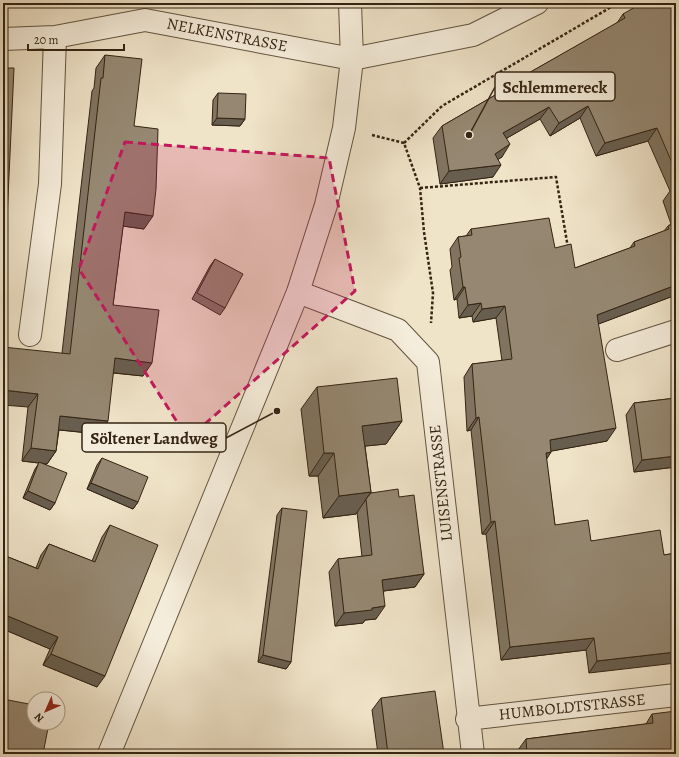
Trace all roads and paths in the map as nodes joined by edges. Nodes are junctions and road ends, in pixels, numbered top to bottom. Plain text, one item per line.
1 (350, 3) edge
2 (538, 3) edge
3 (618, 3) edge
4 (55, 37) junction
5 (3, 39) edge
6 (352, 59) junction
7 (344, 128) junction
8 (404, 143) junction
9 (420, 188) junction
10 (570, 256) edge
11 (298, 292) junction
12 (676, 331) edge
13 (30, 335) dead end
14 (617, 350) dead end
15 (428, 362) junction
16 (676, 695) edge
17 (468, 719) junction
18 (109, 754) edge
19 (473, 754) edge

1 - 6 street
2 - 6 street
3 - 8 path
4 - 5 street, NELKENSTRASSE
4 - 6 street, NELKENSTRASSE
4 - 13 street
6 - 7 street
7 - 8 path
7 - 11 street
8 - 9 path
9 - 10 path
9 - 15 path
11 - 15 street
11 - 18 street
12 - 14 street
15 - 17 street, LUISENSTRASSE
16 - 17 street, HUMBOLDTSTRASSE
17 - 19 street, LUISENSTRASSE

